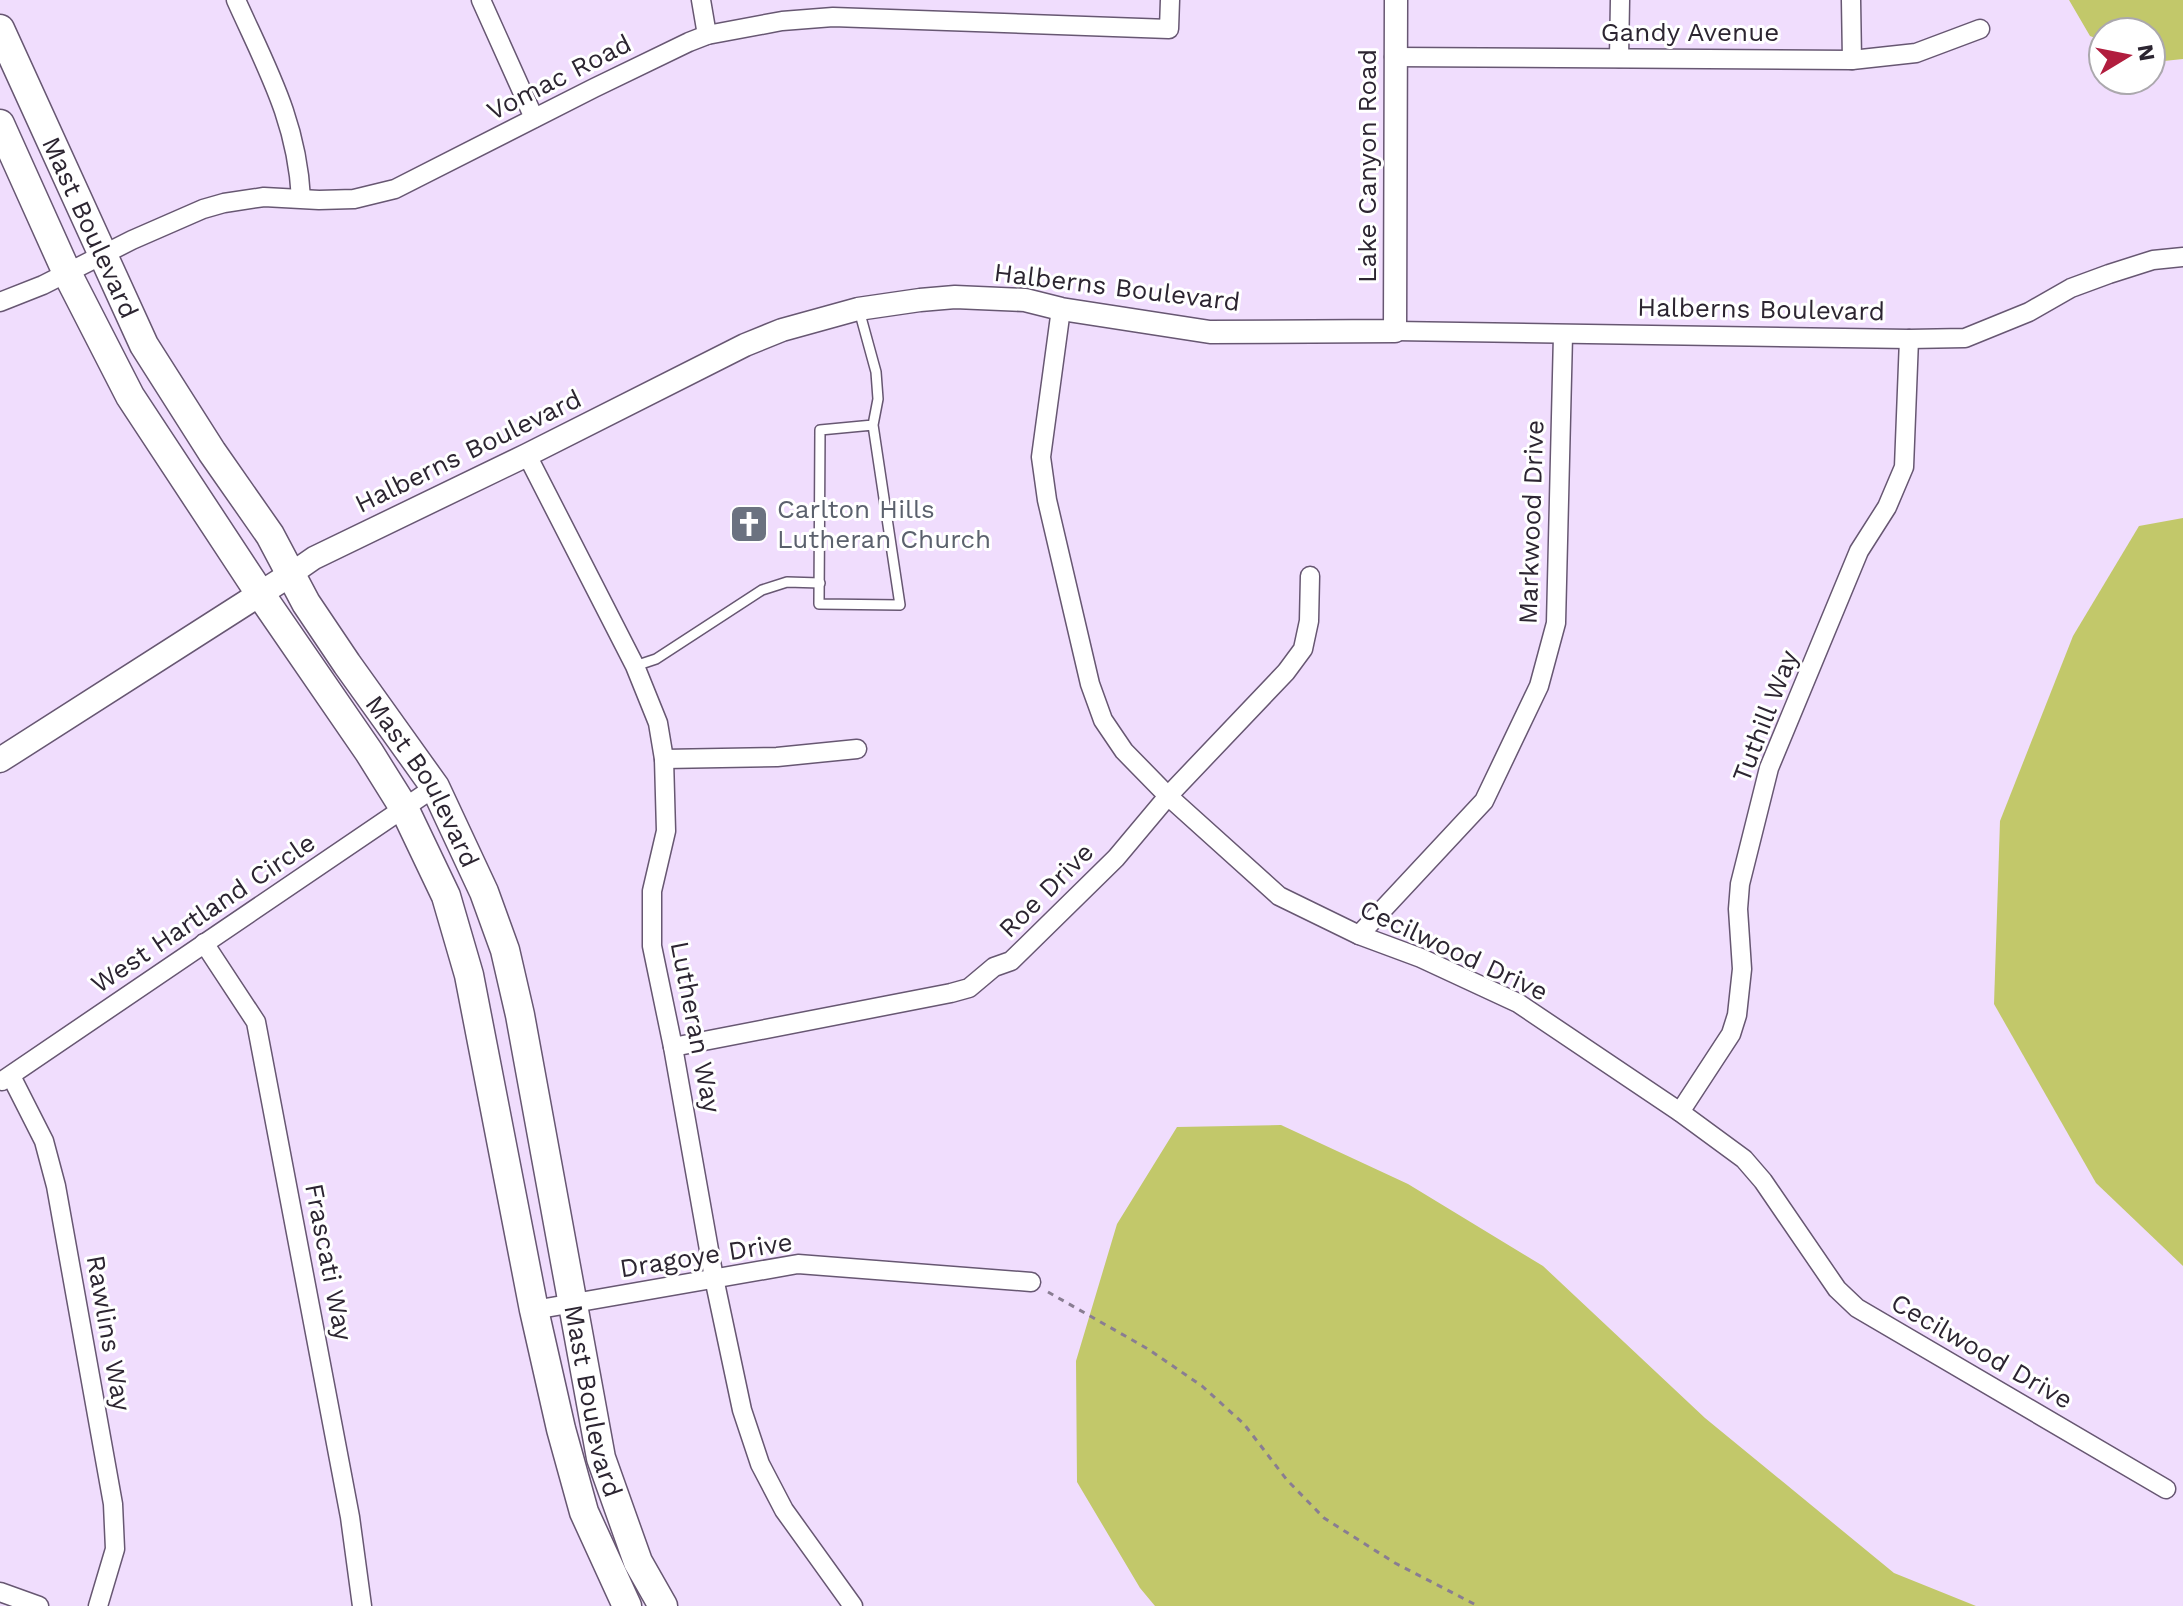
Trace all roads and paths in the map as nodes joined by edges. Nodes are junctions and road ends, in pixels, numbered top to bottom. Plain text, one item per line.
1 (236, 0) edge
2 (481, 0) edge
3 (701, 0) edge
4 (1170, 0) edge
5 (1396, 0) edge
6 (1620, 0) edge
7 (1851, 0) edge
8 (0, 29) edge
9 (1980, 29) dead end
10 (707, 35) junction
11 (1394, 57) junction
12 (1619, 58) junction
13 (1852, 60) junction
14 (534, 118) junction
15 (0, 124) edge
16 (301, 198) junction
17 (102, 255) junction
18 (2183, 257) edge
19 (67, 273) junction
20 (0, 302) edge
21 (858, 309) junction
22 (1061, 309) junction
23 (1395, 331) junction
24 (1563, 335) junction
25 (1909, 339) junction
26 (873, 425) junction
27 (527, 455) junction
28 (291, 574) junction
29 (1310, 576) dead end
30 (820, 583) junction
31 (261, 595) junction
32 (635, 666) junction
33 (857, 749) dead end
34 (664, 759) junction
35 (0, 760) edge
36 (435, 787) junction
37 (1168, 796) junction
38 (404, 808) junction
39 (1359, 935) junction
40 (204, 943) junction
41 (673, 1047) junction
42 (5, 1079) edge
43 (1680, 1112) junction
44 (714, 1278) junction
45 (1031, 1282) joint
46 (573, 1302) junction
47 (534, 1310) junction
48 (2166, 1489) dead end
49 (0, 1592) edge
50 (39, 1606) edge
51 (98, 1606) edge
52 (362, 1606) edge
53 (627, 1606) edge
54 (663, 1606) edge
55 (853, 1606) edge
56 (1478, 1606) edge

1 - 16 street
2 - 14 street
3 - 10 street
4 - 10 street, Vomac Road
5 - 11 street, Lake Canyon Road
6 - 12 street
7 - 13 street
8 - 17 main road, Mast Boulevard
9 - 13 street, Gandy Avenue
10 - 14 street, Vomac Road
11 - 12 street, Gandy Avenue
11 - 23 street, Lake Canyon Road
12 - 13 street, Gandy Avenue
14 - 16 street, Vomac Road
15 - 19 main road, Mast Boulevard
16 - 17 street, Vomac Road
17 - 19 street, Vomac Road
17 - 28 main road, Mast Boulevard
18 - 25 street, Halberns Boulevard
19 - 20 street, Vomac Road
19 - 31 main road, Mast Boulevard
21 - 22 street, Halberns Boulevard
21 - 26 lane
21 - 27 street, Halberns Boulevard
22 - 23 street, Halberns Boulevard
22 - 37 street, Cecilwood Drive
23 - 24 street, Halberns Boulevard
24 - 25 street, Halberns Boulevard
24 - 39 street, Markwood Drive
25 - 43 street, Tuthill Way
26 - 30 lane
26 - 30 lane
27 - 28 street, Halberns Boulevard
27 - 32 street, Lutheran Way
28 - 31 main road, Halberns Boulevard
28 - 36 main road, Mast Boulevard
29 - 37 street, Roe Drive
30 - 32 lane
31 - 35 main road, Halberns Boulevard
31 - 38 main road, Mast Boulevard
32 - 34 street, Lutheran Way
33 - 34 street
34 - 41 street, Lutheran Way
36 - 38 street, West Hartland Circle
36 - 46 main road, Mast Boulevard
37 - 39 street, Cecilwood Drive
37 - 41 street, Roe Drive
38 - 40 street, West Hartland Circle
38 - 47 main road, Mast Boulevard
39 - 43 street, Cecilwood Drive
40 - 42 street, West Hartland Circle
40 - 52 street, Frascati Way
41 - 44 street, Lutheran Way
42 - 51 street, Rawlins Way
43 - 48 street, Cecilwood Drive
44 - 45 street, Dragoye Drive
44 - 46 street, Dragoye Drive
44 - 55 street, Lutheran Way
45 - 56 path
46 - 47 street, Dragoye Drive
46 - 54 main road, Mast Boulevard
47 - 53 main road, Mast Boulevard
49 - 50 street

